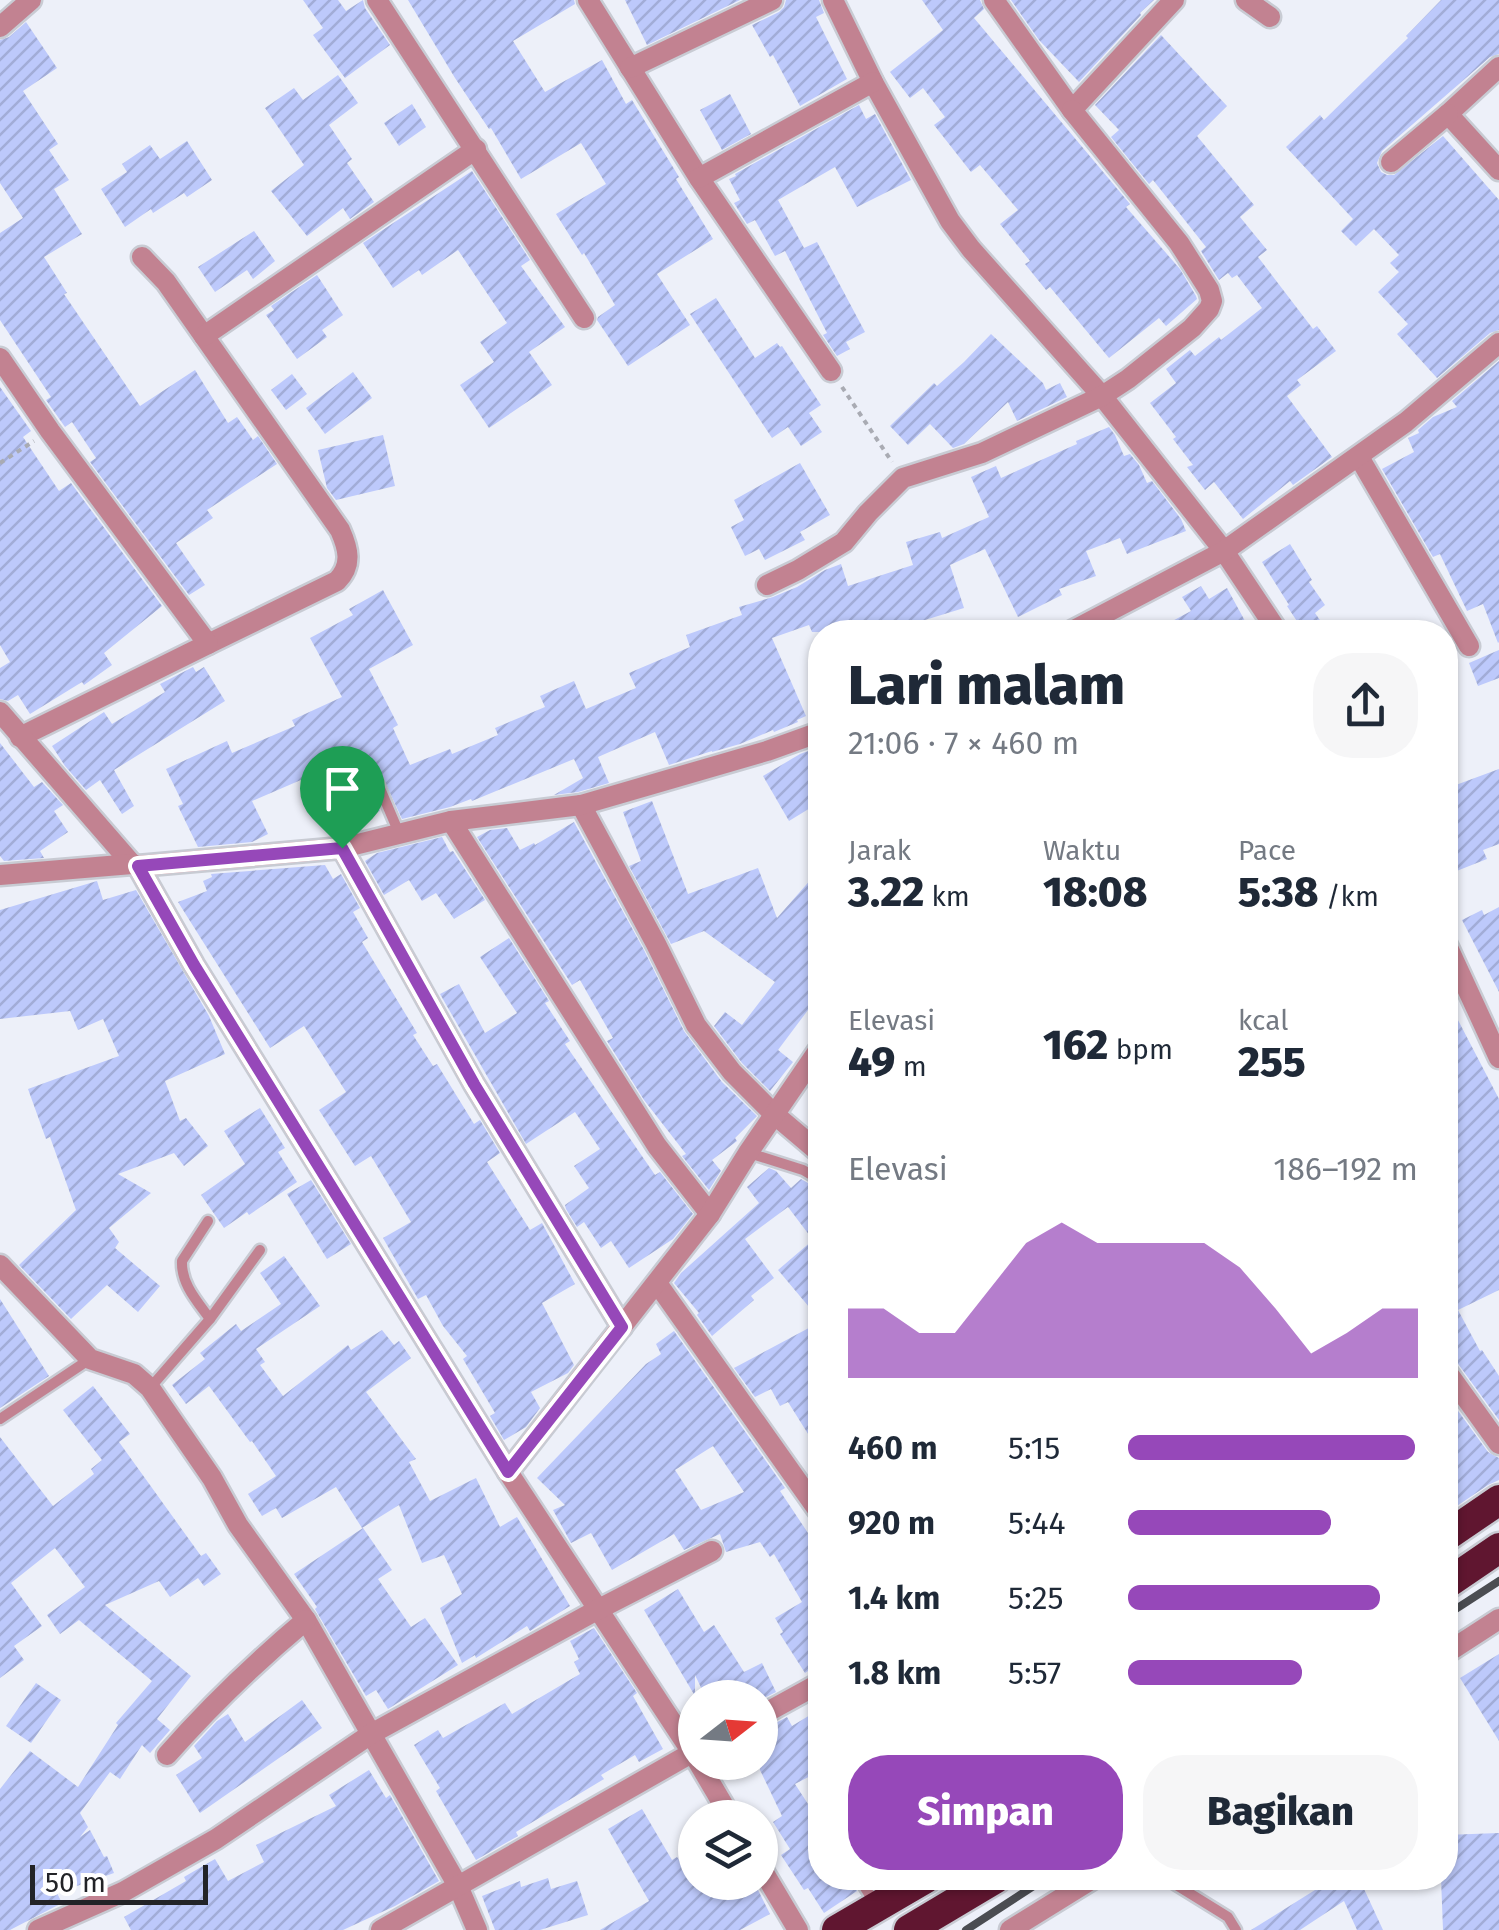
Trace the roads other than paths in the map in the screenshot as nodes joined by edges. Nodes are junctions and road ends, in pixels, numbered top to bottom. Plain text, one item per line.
1 (31, 0) edge
2 (378, 0) edge
3 (588, 0) edge
4 (772, 0) edge
5 (833, 0) edge
6 (994, 0) edge
7 (1174, 0) edge
8 (1246, 0) edge
9 (1270, 17) dead end
10 (0, 27) edge
11 (630, 68) junction
12 (1499, 68) edge
13 (872, 82) junction
14 (1072, 110) junction
15 (1448, 114) junction
16 (476, 149) junction
17 (1391, 162) dead end
18 (1499, 170) edge
19 (699, 178) junction
20 (142, 257) dead end
21 (584, 318) dead end
22 (204, 336) junction
23 (1499, 343) edge
24 (0, 358) edge
25 (830, 371) road end
26 (1102, 396) junction
27 (1358, 456) junction
28 (1224, 550) junction
29 (767, 586) dead end
30 (1093, 620) edge
31 (1270, 620) edge
32 (1454, 620) edge
33 (1458, 627) edge
34 (208, 644) junction
35 (1469, 646) dead end
36 (0, 712) edge
37 (808, 736) edge
38 (20, 737) junction
39 (374, 772) dead end
40 (580, 805) junction
41 (451, 821) junction
42 (399, 833) junction
43 (342, 848) junction
44 (135, 865) junction
45 (0, 876) edge
46 (1458, 969) edge
47 (1499, 1058) edge
48 (808, 1065) edge
49 (774, 1114) junction
50 (808, 1143) edge
51 (748, 1152) junction
52 (808, 1172) edge
53 (710, 1214) junction
54 (208, 1222) dead end
55 (260, 1250) dead end
56 (0, 1265) edge
57 (657, 1282) junction
58 (210, 1320) junction
59 (622, 1327) junction
60 (90, 1359) junction
61 (1458, 1387) edge
62 (150, 1388) junction
63 (0, 1418) edge
64 (1499, 1444) edge
65 (508, 1472) junction
66 (808, 1496) edge
67 (1499, 1500) edge
68 (1458, 1528) edge
69 (1499, 1548) edge
70 (712, 1551) dead end
71 (1458, 1576) edge
72 (598, 1610) junction
73 (1499, 1619) edge
74 (306, 1620) junction
75 (1458, 1646) edge
76 (808, 1690) edge
77 (778, 1706) edge
78 (678, 1730) edge
79 (371, 1734) junction
80 (167, 1755) dead end
81 (678, 1765) edge
82 (458, 1886) junction
83 (866, 1890) edge
84 (906, 1890) edge
85 (954, 1890) edge
86 (1075, 1890) edge
87 (1185, 1890) edge
88 (778, 1896) edge
89 (877, 1907) junction
90 (38, 1930) edge
91 (382, 1930) edge
92 (477, 1930) edge
93 (798, 1930) edge
94 (837, 1930) edge
95 (909, 1930) edge
96 (1010, 1930) edge
97 (1236, 1930) edge

1 - 10 street
2 - 16 street
3 - 11 street
4 - 11 street
5 - 13 street
6 - 14 street
7 - 14 street
8 - 9 street
11 - 19 street
12 - 15 street
13 - 19 street
13 - 26 street
14 - 26 street
15 - 17 street
15 - 18 street
16 - 21 street
16 - 22 street
19 - 25 street
20 - 22 street
22 - 34 street
23 - 27 street
24 - 34 street
26 - 28 street
26 - 29 street
27 - 28 street
27 - 32 street
28 - 30 street
28 - 31 street
33 - 35 street
34 - 38 street
36 - 38 street
37 - 40 street
38 - 44 street
39 - 42 lane
40 - 41 street
40 - 49 street
41 - 42 street
41 - 53 street
42 - 43 street
43 - 44 street
43 - 59 street
44 - 45 street
44 - 65 street
46 - 47 street
48 - 49 street
49 - 50 street
49 - 51 street
51 - 52 lane
51 - 53 street
53 - 57 street
54 - 58 lane
55 - 58 lane
56 - 60 street
57 - 59 street
57 - 66 street
58 - 62 lane
59 - 65 street
60 - 62 street
60 - 63 lane
61 - 64 street
62 - 74 street
65 - 72 street
67 - 68 highway
69 - 71 highway
70 - 72 street
72 - 78 street
72 - 79 street
73 - 75 street
74 - 79 street
74 - 80 street
76 - 77 street
79 - 82 street
79 - 90 street
81 - 82 street
82 - 91 street
82 - 92 street
83 - 89 lane
84 - 89 highway
85 - 95 highway
86 - 96 street
87 - 97 lane
88 - 93 street
89 - 94 highway

